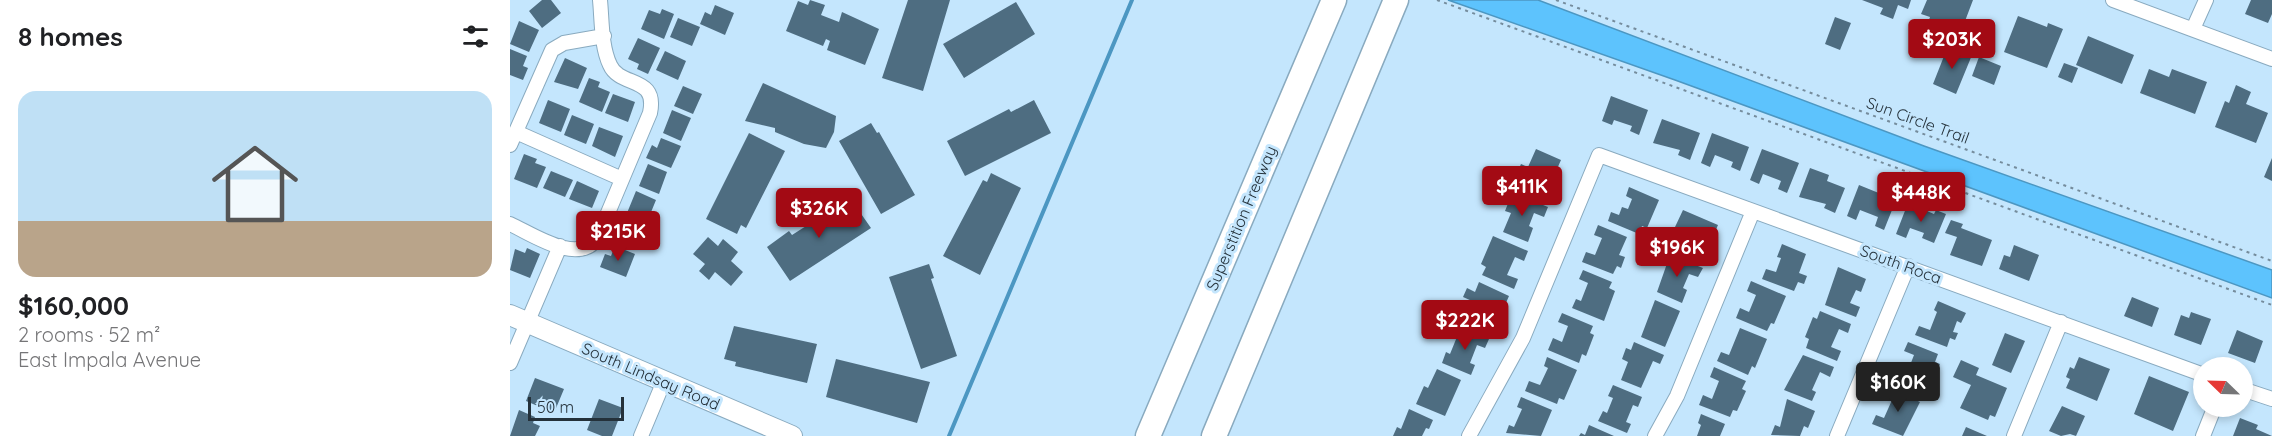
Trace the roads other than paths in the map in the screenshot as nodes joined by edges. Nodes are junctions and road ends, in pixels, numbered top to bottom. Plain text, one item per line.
1 (600, 0) edge
2 (1396, 0) edge
3 (2113, 0) edge
4 (2206, 0) edge
5 (1332, 5) edge
6 (2193, 28) junction
7 (604, 36) junction
8 (2272, 59) edge
9 (513, 138) edge
10 (622, 179) junction
11 (1753, 211) junction
12 (510, 224) edge
13 (560, 246) junction
14 (1908, 266) junction
15 (519, 319) edge
16 (2061, 322) junction
17 (510, 363) edge
18 (2193, 371) edge
19 (663, 381) junction
20 (2253, 393) edge
21 (2272, 399) edge
22 (2211, 417) edge
23 (641, 436) edge
24 (792, 436) edge
25 (1148, 436) edge
26 (1214, 436) edge
27 (1468, 436) edge
28 (1655, 436) edge
29 (1837, 436) edge
30 (2014, 436) edge
31 (2203, 436) edge

1 - 7 street
2 - 26 highway
3 - 6 street
4 - 6 street
5 - 25 highway, Superstition Freeway
6 - 8 street
7 - 9 street
7 - 10 street
9 - 10 street
10 - 13 street
11 - 14 street, South Roca
11 - 27 street, South Roca
11 - 28 street
12 - 13 street
13 - 15 street
14 - 16 street, South Roca
14 - 29 street
15 - 17 street
15 - 19 main road, South Lindsay Road
16 - 18 street, South Roca
16 - 30 street
19 - 23 street
19 - 24 main road, South Lindsay Road
20 - 21 street
22 - 31 street

